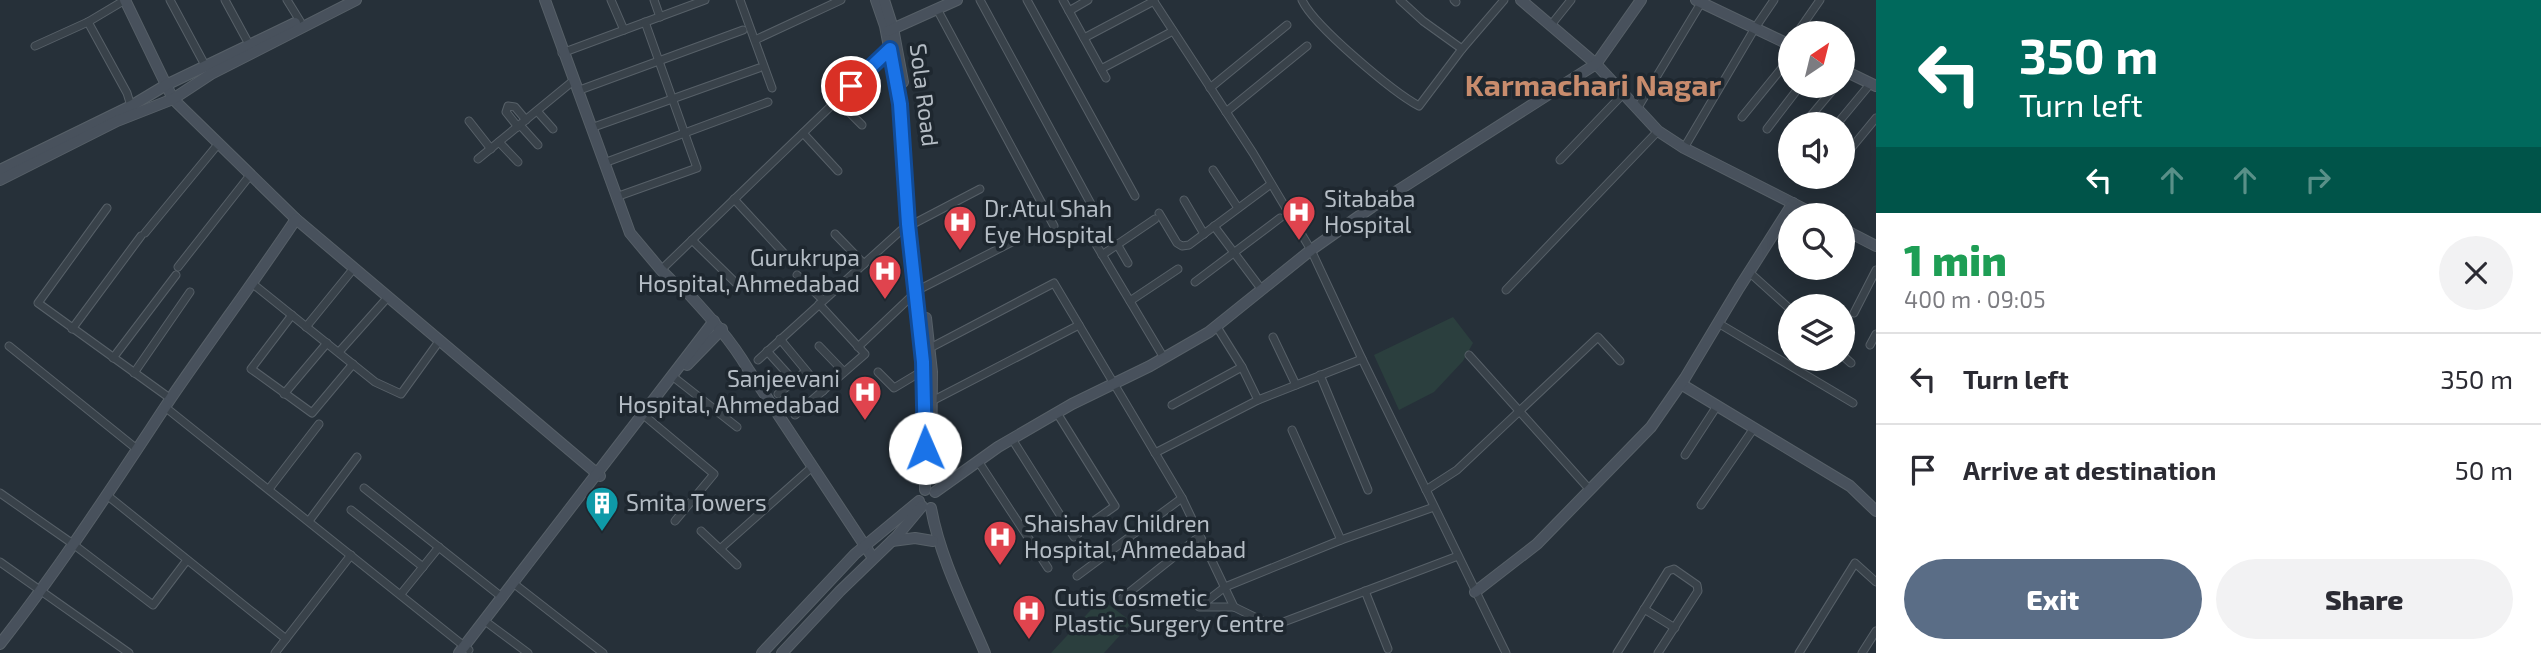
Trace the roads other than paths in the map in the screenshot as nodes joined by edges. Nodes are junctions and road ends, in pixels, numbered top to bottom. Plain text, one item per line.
1 (125, 0) edge
2 (170, 0) edge
3 (225, 0) edge
4 (287, 0) edge
5 (341, 0) edge
6 (356, 0) edge
7 (545, 0) edge
8 (611, 0) edge
9 (654, 0) edge
10 (740, 0) edge
11 (841, 0) edge
12 (876, 0) edge
13 (884, 0) edge
14 (957, 0) edge
15 (981, 0) edge
16 (1027, 0) edge
17 (1063, 0) edge
18 (1088, 0) edge
19 (1302, 0) edge
20 (1400, 0) edge
21 (1504, 0) edge
22 (1521, 0) edge
23 (1571, 0) edge
24 (1642, 0) edge
25 (1774, 0) edge
26 (1820, 0) edge
27 (699, 1) edge
28 (1153, 1) edge
29 (1699, 1) edge
30 (937, 9) junction
31 (1069, 11) junction
32 (660, 17) junction
33 (300, 21) junction
34 (1805, 21) edge
35 (88, 22) junction
36 (645, 22) junction
37 (1287, 25) dead end
38 (1551, 25) junction
39 (1755, 28) junction
40 (624, 30) junction
41 (743, 30) dead end
42 (890, 30) junction
43 (1173, 31) junction
44 (1084, 38) junction
45 (1778, 39) edge
46 (755, 40) junction
47 (35, 46) dead end
48 (250, 46) junction
49 (1307, 46) dead end
50 (890, 49) junction
51 (1462, 49) junction
52 (562, 53) junction
53 (659, 60) junction
54 (1596, 64) junction
55 (206, 67) junction
56 (759, 68) dead end
57 (1101, 69) junction
58 (1778, 73) edge
59 (1855, 77) edge
60 (1106, 78) dead end
61 (1874, 84) edge
62 (166, 85) junction
63 (575, 86) junction
64 (772, 88) dead end
65 (1210, 88) junction
66 (1623, 94) junction
67 (673, 98) junction
68 (1791, 98) edge
69 (1826, 98) edge
70 (173, 99) junction
71 (837, 100) junction
72 (768, 102) dead end
73 (131, 106) junction
74 (1637, 109) junction
75 (537, 111) junction
76 (1226, 112) junction
77 (1814, 112) edge
78 (1848, 112) edge
79 (1742, 117) dead end
80 (1876, 118) edge
81 (469, 121) dead end
82 (522, 124) junction
83 (862, 125) dead end
84 (591, 128) junction
85 (553, 129) dead end
86 (1767, 129) dead end
87 (685, 131) junction
88 (1658, 131) junction
89 (803, 133) junction
90 (499, 142) junction
91 (219, 143) junction
92 (1855, 143) edge
93 (538, 145) dead end
94 (1684, 148) junction
95 (491, 149) junction
96 (478, 159) dead end
97 (1560, 160) dead end
98 (518, 162) dead end
99 (604, 163) junction
100 (0, 170) edge
101 (1213, 170) dead end
102 (838, 171) dead end
103 (251, 174) junction
104 (0, 180) edge
105 (1271, 184) junction
106 (980, 189) dead end
107 (1135, 196) dead end
108 (616, 197) junction
109 (734, 199) junction
110 (1184, 200) dead end
111 (1791, 203) edge
112 (107, 208) dead end
113 (1238, 208) junction
114 (1097, 215) dead end
115 (1280, 218) dead end
116 (296, 219) junction
117 (912, 224) junction
118 (1054, 226) dead end
119 (1214, 226) junction
120 (1778, 227) edge
121 (1088, 231) dead end
122 (1204, 233) junction
123 (835, 234) dead end
124 (1855, 235) edge
125 (692, 240) junction
126 (1014, 241) dead end
127 (1117, 244) junction
128 (1876, 246) edge
129 (1311, 250) junction
130 (1234, 253) junction
131 (1102, 255) junction
132 (791, 261) dead end
133 (1128, 263) dead end
134 (864, 264) junction
135 (354, 268) junction
136 (1178, 269) dead end
137 (661, 270) junction
138 (1876, 270) edge
139 (1749, 272) junction
140 (797, 275) dead end
141 (1195, 282) dead end
142 (736, 283) dead end
143 (253, 284) junction
144 (919, 290) junction
145 (1262, 290) junction
146 (1506, 290) dead end
147 (190, 292) dead end
148 (388, 297) junction
149 (1778, 298) edge
150 (1130, 301) junction
151 (821, 302) junction
152 (1855, 311) edge
153 (292, 315) junction
154 (1718, 323) junction
155 (1079, 325) junction
156 (306, 327) junction
157 (1217, 327) junction
158 (715, 328) junction
159 (72, 329) junction
160 (1876, 334) edge
161 (1273, 337) dead end
162 (780, 339) junction
163 (440, 340) junction
164 (327, 343) junction
165 (1870, 345) dead end
166 (9, 346) dead end
167 (819, 346) dead end
168 (858, 347) junction
169 (930, 348) junction
170 (767, 351) junction
171 (339, 352) junction
172 (1469, 355) dead end
173 (113, 358) junction
174 (1164, 358) junction
175 (1362, 359) junction
176 (758, 360) dead end
177 (1620, 361) dead end
178 (353, 364) junction
179 (1242, 367) junction
180 (924, 370) junction
181 (806, 371) junction
182 (844, 372) junction
183 (878, 372) dead end
184 (134, 373) junction
185 (1320, 375) junction
186 (676, 379) junction
187 (793, 381) junction
188 (1115, 383) junction
189 (1681, 384) junction
190 (1296, 385) junction
191 (823, 391) junction
192 (285, 394) junction
193 (778, 394) dead end
194 (1258, 400) junction
195 (932, 401) junction
196 (168, 403) junction
197 (1853, 403) dead end
198 (1172, 404) dead end
199 (1717, 406) junction
200 (1520, 412) junction
201 (1057, 413) junction
202 (795, 415) dead end
203 (646, 417) junction
204 (319, 424) dead end
205 (737, 427) dead end
206 (1754, 428) junction
207 (1292, 430) dead end
208 (1012, 439) junction
209 (138, 450) junction
210 (1156, 453) junction
211 (1685, 455) dead end
212 (357, 457) dead end
213 (978, 461) junction
214 (812, 467) junction
215 (598, 474) junction
216 (364, 488) dead end
217 (269, 489) junction
218 (930, 490) junction
219 (1368, 490) dead end
220 (1590, 490) junction
221 (1426, 491) junction
222 (0, 493) edge
223 (108, 496) junction
224 (1182, 498) junction
225 (1701, 505) dead end
226 (925, 506) junction
227 (1434, 507) junction
228 (351, 510) dead end
229 (1876, 511) edge
230 (309, 521) junction
231 (675, 521) dead end
232 (701, 531) dead end
233 (1200, 536) junction
234 (1341, 540) junction
235 (892, 541) junction
236 (933, 541) junction
237 (72, 544) junction
238 (439, 547) junction
239 (863, 547) junction
240 (720, 549) junction
241 (351, 555) junction
242 (1458, 556) junction
243 (873, 558) junction
244 (187, 560) junction
245 (0, 562) edge
246 (737, 565) dead end
247 (423, 567) junction
248 (1048, 568) dead end
249 (1077, 576) dead end
250 (1876, 582) edge
251 (517, 586) junction
252 (1225, 587) junction
253 (40, 590) junction
254 (1365, 591) junction
255 (1475, 592) junction
256 (401, 594) junction
257 (503, 598) junction
258 (1121, 599) dead end
259 (1234, 607) junction
260 (1644, 609) junction
261 (489, 624) junction
262 (1675, 628) junction
263 (1876, 631) edge
264 (1, 639) edge
265 (286, 639) junction
266 (1388, 649) dead end
267 (465, 650) edge
268 (279, 652) edge
269 (129, 653) edge
270 (528, 653) edge
271 (603, 653) edge
272 (762, 653) edge
273 (782, 653) edge
274 (979, 653) edge
275 (985, 653) edge
276 (1506, 653) edge
277 (1617, 653) edge
278 (1658, 653) edge
279 (1799, 653) edge
280 (1862, 653) edge

1 - 35 street
1 - 62 street
2 - 55 street
3 - 48 street
4 - 33 street
5 - 33 street
6 - 70 street
7 - 52 street
8 - 40 street
9 - 32 street
10 - 46 street
11 - 46 street
12 - 42 street, Sola Road
13 - 42 street, Sola Road
14 - 30 street
15 - 114 street
16 - 107 street
17 - 31 street
18 - 31 street
19 - 51 street
20 - 51 street
21 - 51 street
22 - 38 street
23 - 38 street
24 - 54 street
25 - 39 street
26 - 34 street
27 - 32 street
28 - 43 street
28 - 44 street
29 - 39 street
29 - 74 street
30 - 42 street
30 - 118 street
31 - 44 street
32 - 36 street
33 - 48 street
35 - 47 street
35 - 73 street
36 - 40 street
36 - 53 street
37 - 65 street
38 - 54 street
39 - 45 street
39 - 94 street
40 - 52 street
41 - 53 street
42 - 50 street, Sola Road
42 - 117 street, Sola Road
43 - 57 street
43 - 65 street
44 - 57 street
46 - 64 street
48 - 55 street
49 - 76 street
50 - 71 street
50 - 117 street, Sola Road
52 - 63 street
53 - 63 street
53 - 67 street
54 - 66 street
54 - 129 street
55 - 62 street
56 - 67 street
57 - 60 street
58 - 79 street
59 - 61 street
61 - 78 street
62 - 70 street
62 - 73 street
63 - 75 street
63 - 84 street
65 - 76 street
66 - 74 street
66 - 97 street
67 - 84 street
67 - 87 street
68 - 86 street
69 - 77 street
70 - 91 street
70 - 104 street
71 - 83 street
71 - 89 street
72 - 87 street
73 - 100 street
74 - 88 street
75 - 82 street
75 - 85 street
76 - 105 street
80 - 92 street
81 - 95 street
82 - 90 street
82 - 93 street
84 - 99 street
87 - 99 street
87 - 108 street
88 - 94 street
88 - 146 street
89 - 102 street
89 - 109 street
90 - 95 street
90 - 98 street
91 - 103 street
91 - 159 street
94 - 111 street
95 - 96 street
99 - 108 street
101 - 113 street
103 - 116 street
103 - 173 street
105 - 113 street
105 - 129 street
106 - 117 street
108 - 137 street
109 - 125 street
109 - 132 street
110 - 122 street
112 - 159 street
113 - 119 street
115 - 130 street
116 - 135 street
116 - 143 street
117 - 134 street
117 - 144 street, Sola Road
119 - 122 street
119 - 130 street
120 - 139 street
121 - 131 street
122 - 127 street
123 - 134 street
124 - 128 street
125 - 137 street
125 - 142 street
126 - 144 street
127 - 131 street
127 - 133 street
129 - 145 street
129 - 175 street
130 - 141 street
130 - 145 street
131 - 150 street
134 - 151 street
135 - 148 street
135 - 156 street
136 - 150 street
137 - 158 street
138 - 152 street
139 - 149 street
139 - 154 street
140 - 151 street
143 - 153 street
143 - 196 street
144 - 168 street
144 - 169 street, Sola Road
144 - 180 street, Sola Road
145 - 157 street
147 - 184 street
148 - 163 street
148 - 171 street
150 - 174 street
151 - 162 street
151 - 168 street
153 - 156 street
153 - 192 street
154 - 189 street
154 - 197 street
155 - 169 street
155 - 188 street
155 - 195 street
156 - 164 street
157 - 174 street
157 - 179 street
158 - 186 street
158 - 214 street
158 - 215 street
159 - 173 street
160 - 165 street
161 - 190 street
162 - 170 street
162 - 181 street
163 - 178 street
163 - 215 street
164 - 171 street
164 - 192 street
166 - 209 street
167 - 182 street
168 - 182 street
169 - 195 street, Sola Road
170 - 176 street
170 - 187 street
171 - 178 street
172 - 200 street
173 - 184 street
174 - 188 street
175 - 185 street
175 - 221 street
177 - 200 street
178 - 192 street
179 - 194 street
179 - 198 street
180 - 183 street
180 - 218 street, Sola Road
181 - 187 street
181 - 191 street
182 - 191 street
184 - 196 street
185 - 190 street
185 - 219 street
186 - 203 street
186 - 205 street
187 - 193 street
188 - 201 street
188 - 210 street
189 - 199 street
189 - 220 street
190 - 194 street
191 - 202 street
194 - 210 street
195 - 218 street, Sola Road
196 - 209 street
196 - 217 street
199 - 206 street
199 - 211 street
200 - 220 street
200 - 221 street
201 - 208 street
201 - 208 street
203 - 215 street
203 - 231 street
204 - 217 street
206 - 225 street
206 - 229 street
207 - 234 street
208 - 213 street
209 - 223 street
210 - 224 street
212 - 230 street
213 - 218 street
213 - 248 street
214 - 239 street
214 - 240 street
215 - 251 street
215 - 257 street
216 - 238 street
217 - 230 street
218 - 226 street
218 - 226 street
220 - 255 street
221 - 227 street
222 - 237 street
223 - 237 street
223 - 244 street
224 - 233 street
224 - 249 street
226 - 235 street
226 - 236 street
226 - 239 street
226 - 275 street
227 - 234 street
227 - 242 street
228 - 247 street
230 - 241 street
232 - 240 street
233 - 252 street
233 - 258 street
234 - 252 street
235 - 236 street
235 - 243 street
236 - 274 street
237 - 244 street
237 - 253 street
238 - 247 street
238 - 257 street
239 - 243 street
239 - 272 street
240 - 246 street
241 - 256 street
241 - 265 street
242 - 254 street
242 - 255 street
243 - 273 street
244 - 265 street
245 - 253 street
247 - 256 street
250 - 279 street
251 - 261 street
251 - 271 street
252 - 259 street
252 - 259 street
253 - 264 street
253 - 269 street
254 - 259 street
254 - 266 street
255 - 276 street
256 - 267 street
257 - 267 street
260 - 262 street
260 - 262 street
260 - 277 street
261 - 267 street
261 - 270 street
262 - 278 street
263 - 280 street
265 - 268 street

